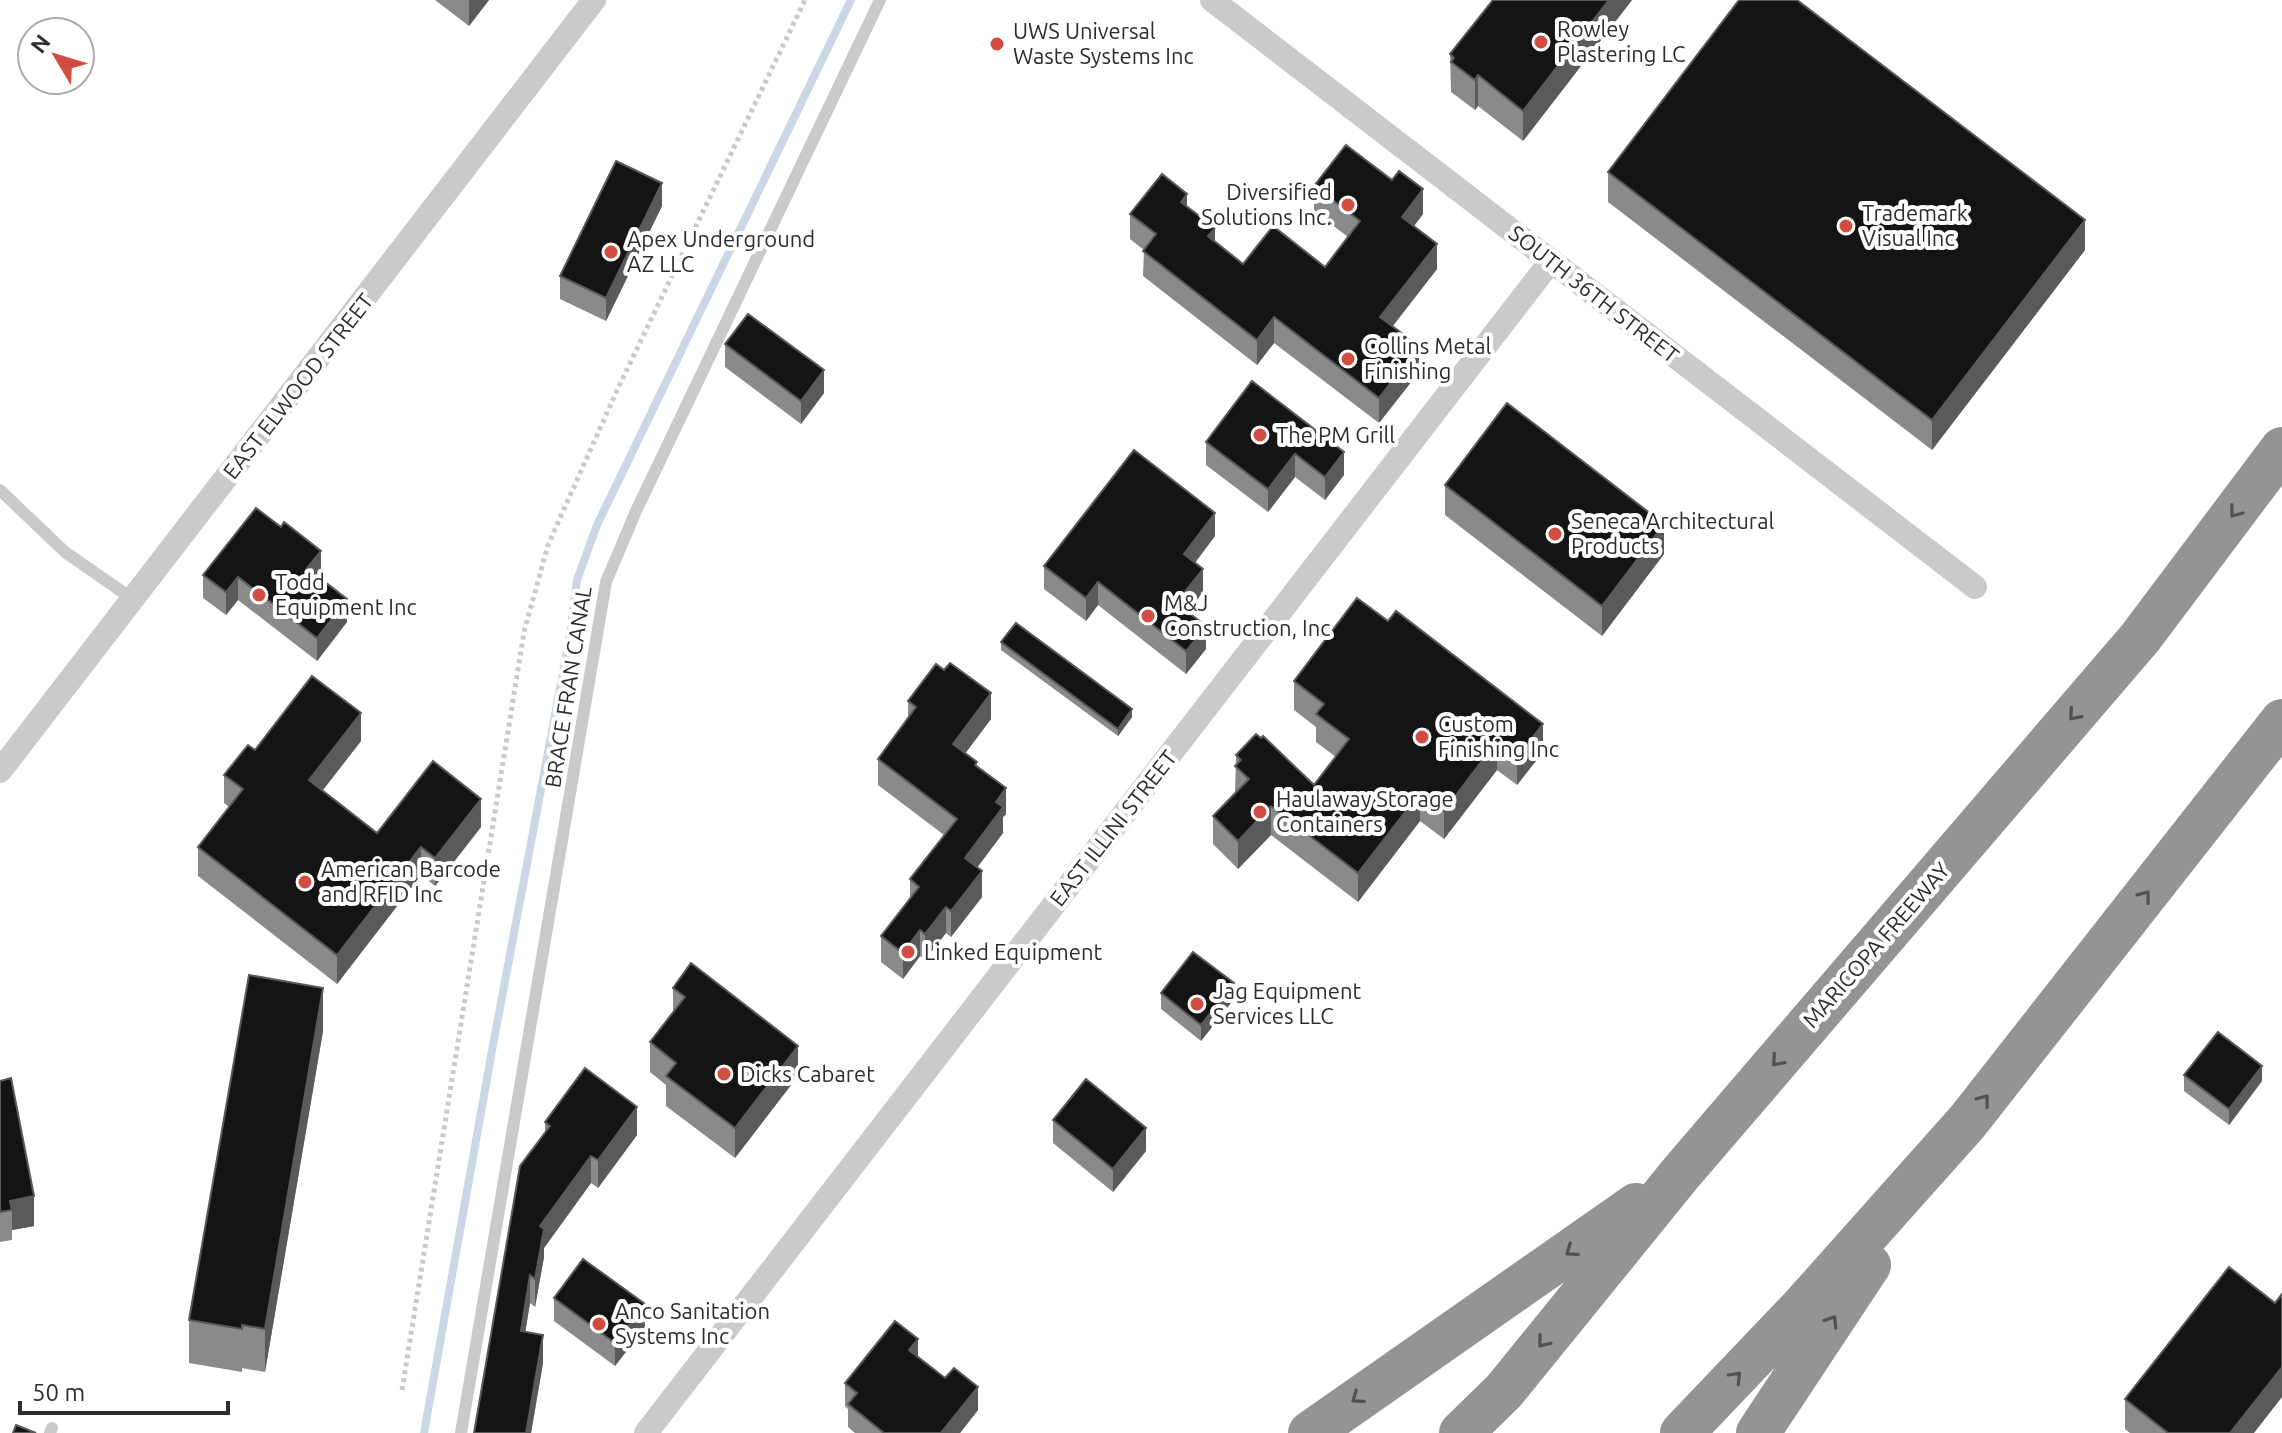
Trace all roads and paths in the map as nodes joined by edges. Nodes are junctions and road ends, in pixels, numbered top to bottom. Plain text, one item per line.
1 (594, 0) edge
2 (805, 0) edge
3 (880, 0) edge
4 (1212, 0) edge
5 (1551, 261) junction
6 (2282, 449) edge
7 (0, 490) edge
8 (1975, 587) dead end
9 (134, 600) junction
10 (2282, 721) edge
11 (0, 771) edge
12 (1947, 1144) junction
13 (1681, 1173) junction
14 (402, 1390) dead end
15 (461, 1433) edge
16 (646, 1433) edge
17 (1310, 1433) edge
18 (1461, 1433) edge
19 (1682, 1433) edge
20 (1758, 1433) edge

1 - 9 street, EAST ELWOOD STREET
2 - 14 path
3 - 15 lane, BRACE FRAN CANAL
4 - 5 street, SOUTH 36TH STREET
5 - 8 street, SOUTH 36TH STREET
5 - 16 street, EAST ILLINI STREET
6 -> 13 highway, MARICOPA FREEWAY
7 - 9 lane
9 - 11 street, EAST ELWOOD STREET
12 -> 10 highway
19 -> 12 highway
20 -> 12 highway
13 -> 17 highway
13 -> 18 highway, MARICOPA FREEWAY

